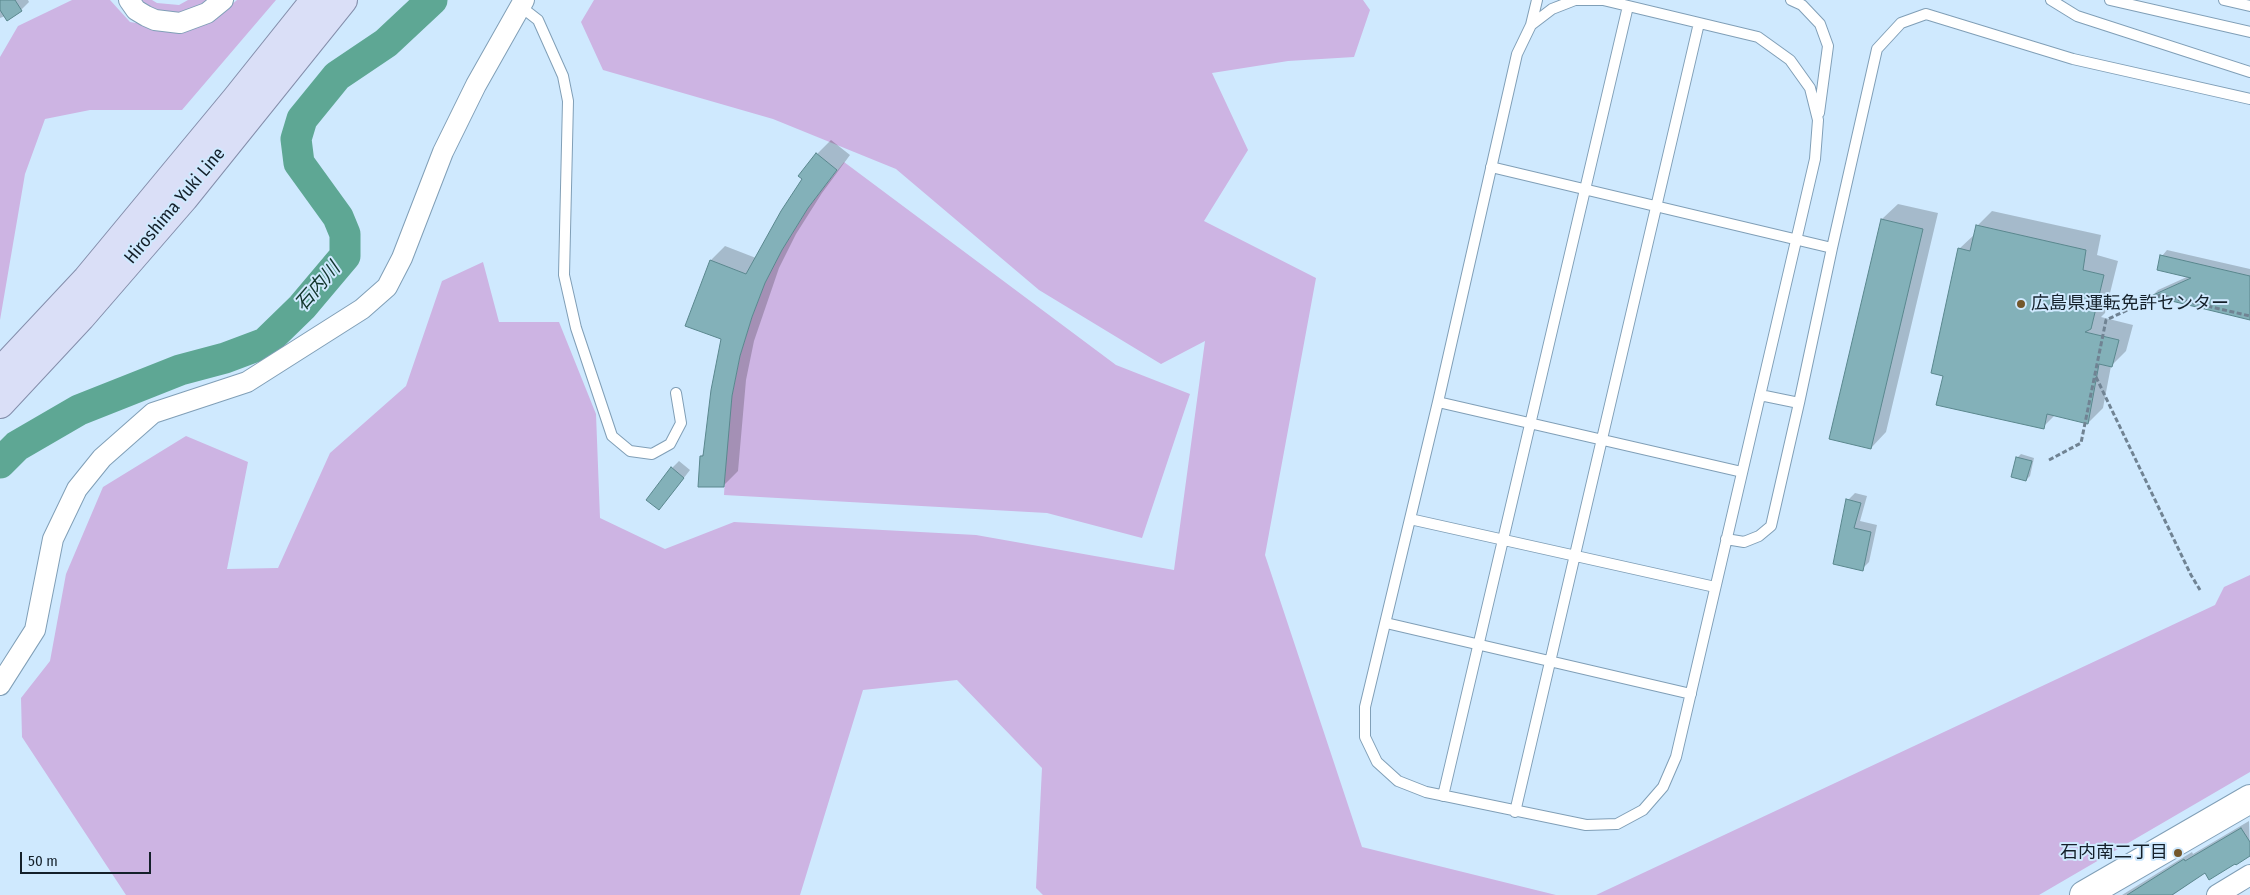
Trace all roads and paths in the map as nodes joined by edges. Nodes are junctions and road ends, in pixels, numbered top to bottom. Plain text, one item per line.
1 (129, 0) edge
2 (224, 0) edge
3 (316, 0) edge
4 (342, 0) edge
5 (1537, 0) edge
6 (1791, 0) edge
7 (2051, 0) edge
8 (2110, 0) edge
9 (2224, 0) edge
10 (522, 3) edge
11 (1628, 6) junction
12 (2250, 6) edge
13 (1699, 23) junction
14 (1531, 25) junction
15 (2250, 32) edge
16 (2250, 72) edge
17 (2250, 99) edge
18 (1818, 120) junction
19 (1491, 167) junction
20 (1585, 189) junction
21 (1657, 206) junction
22 (1796, 238) junction
23 (1832, 248) junction
24 (2250, 316) edge
25 (0, 372) edge
26 (2095, 376) junction
27 (676, 393) dead end
28 (1760, 395) junction
29 (1438, 402) junction
30 (1799, 403) junction
31 (0, 404) edge
32 (1530, 424) junction
33 (1603, 441) junction
34 (2049, 460) dead end
35 (1742, 472) junction
36 (1410, 519) junction
37 (1726, 539) junction
38 (1503, 540) junction
39 (1576, 556) junction
40 (1715, 587) junction
41 (2200, 590) dead end
42 (1386, 623) junction
43 (1479, 644) junction
44 (1551, 662) junction
45 (0, 685) edge
46 (1691, 694) junction
47 (1444, 796) junction
48 (2249, 802) edge
49 (1516, 812) junction
50 (2250, 874) edge
51 (2084, 895) edge
52 (2217, 895) edge

1 - 2 street
3 - 25 main road, Hiroshima Yuki Line
4 - 31 main road, Hiroshima Yuki Line
5 - 14 lane
6 - 18 lane
7 - 16 lane
8 - 15 lane
9 - 12 lane
10 - 27 lane
10 - 45 street
11 - 13 lane
11 - 14 lane
11 - 20 lane
13 - 18 lane
13 - 21 lane
14 - 19 lane
17 - 23 lane
18 - 22 lane
19 - 20 lane
19 - 29 lane
20 - 21 lane
20 - 32 lane
21 - 22 lane
21 - 33 lane
22 - 23 lane
22 - 28 lane
23 - 30 lane
24 - 26 path
26 - 34 path
26 - 41 path
28 - 30 lane
28 - 35 lane
29 - 32 lane
29 - 36 lane
30 - 37 lane
32 - 33 lane
32 - 38 lane
33 - 35 lane
33 - 39 lane
35 - 37 lane
36 - 38 lane
36 - 42 lane
37 - 40 lane
38 - 39 lane
38 - 43 lane
39 - 40 lane
39 - 44 lane
40 - 46 lane
42 - 43 lane
42 - 47 lane
43 - 44 lane
43 - 47 lane
44 - 46 lane
44 - 49 lane
46 - 49 lane
47 - 49 lane
48 - 51 street
50 - 52 street

